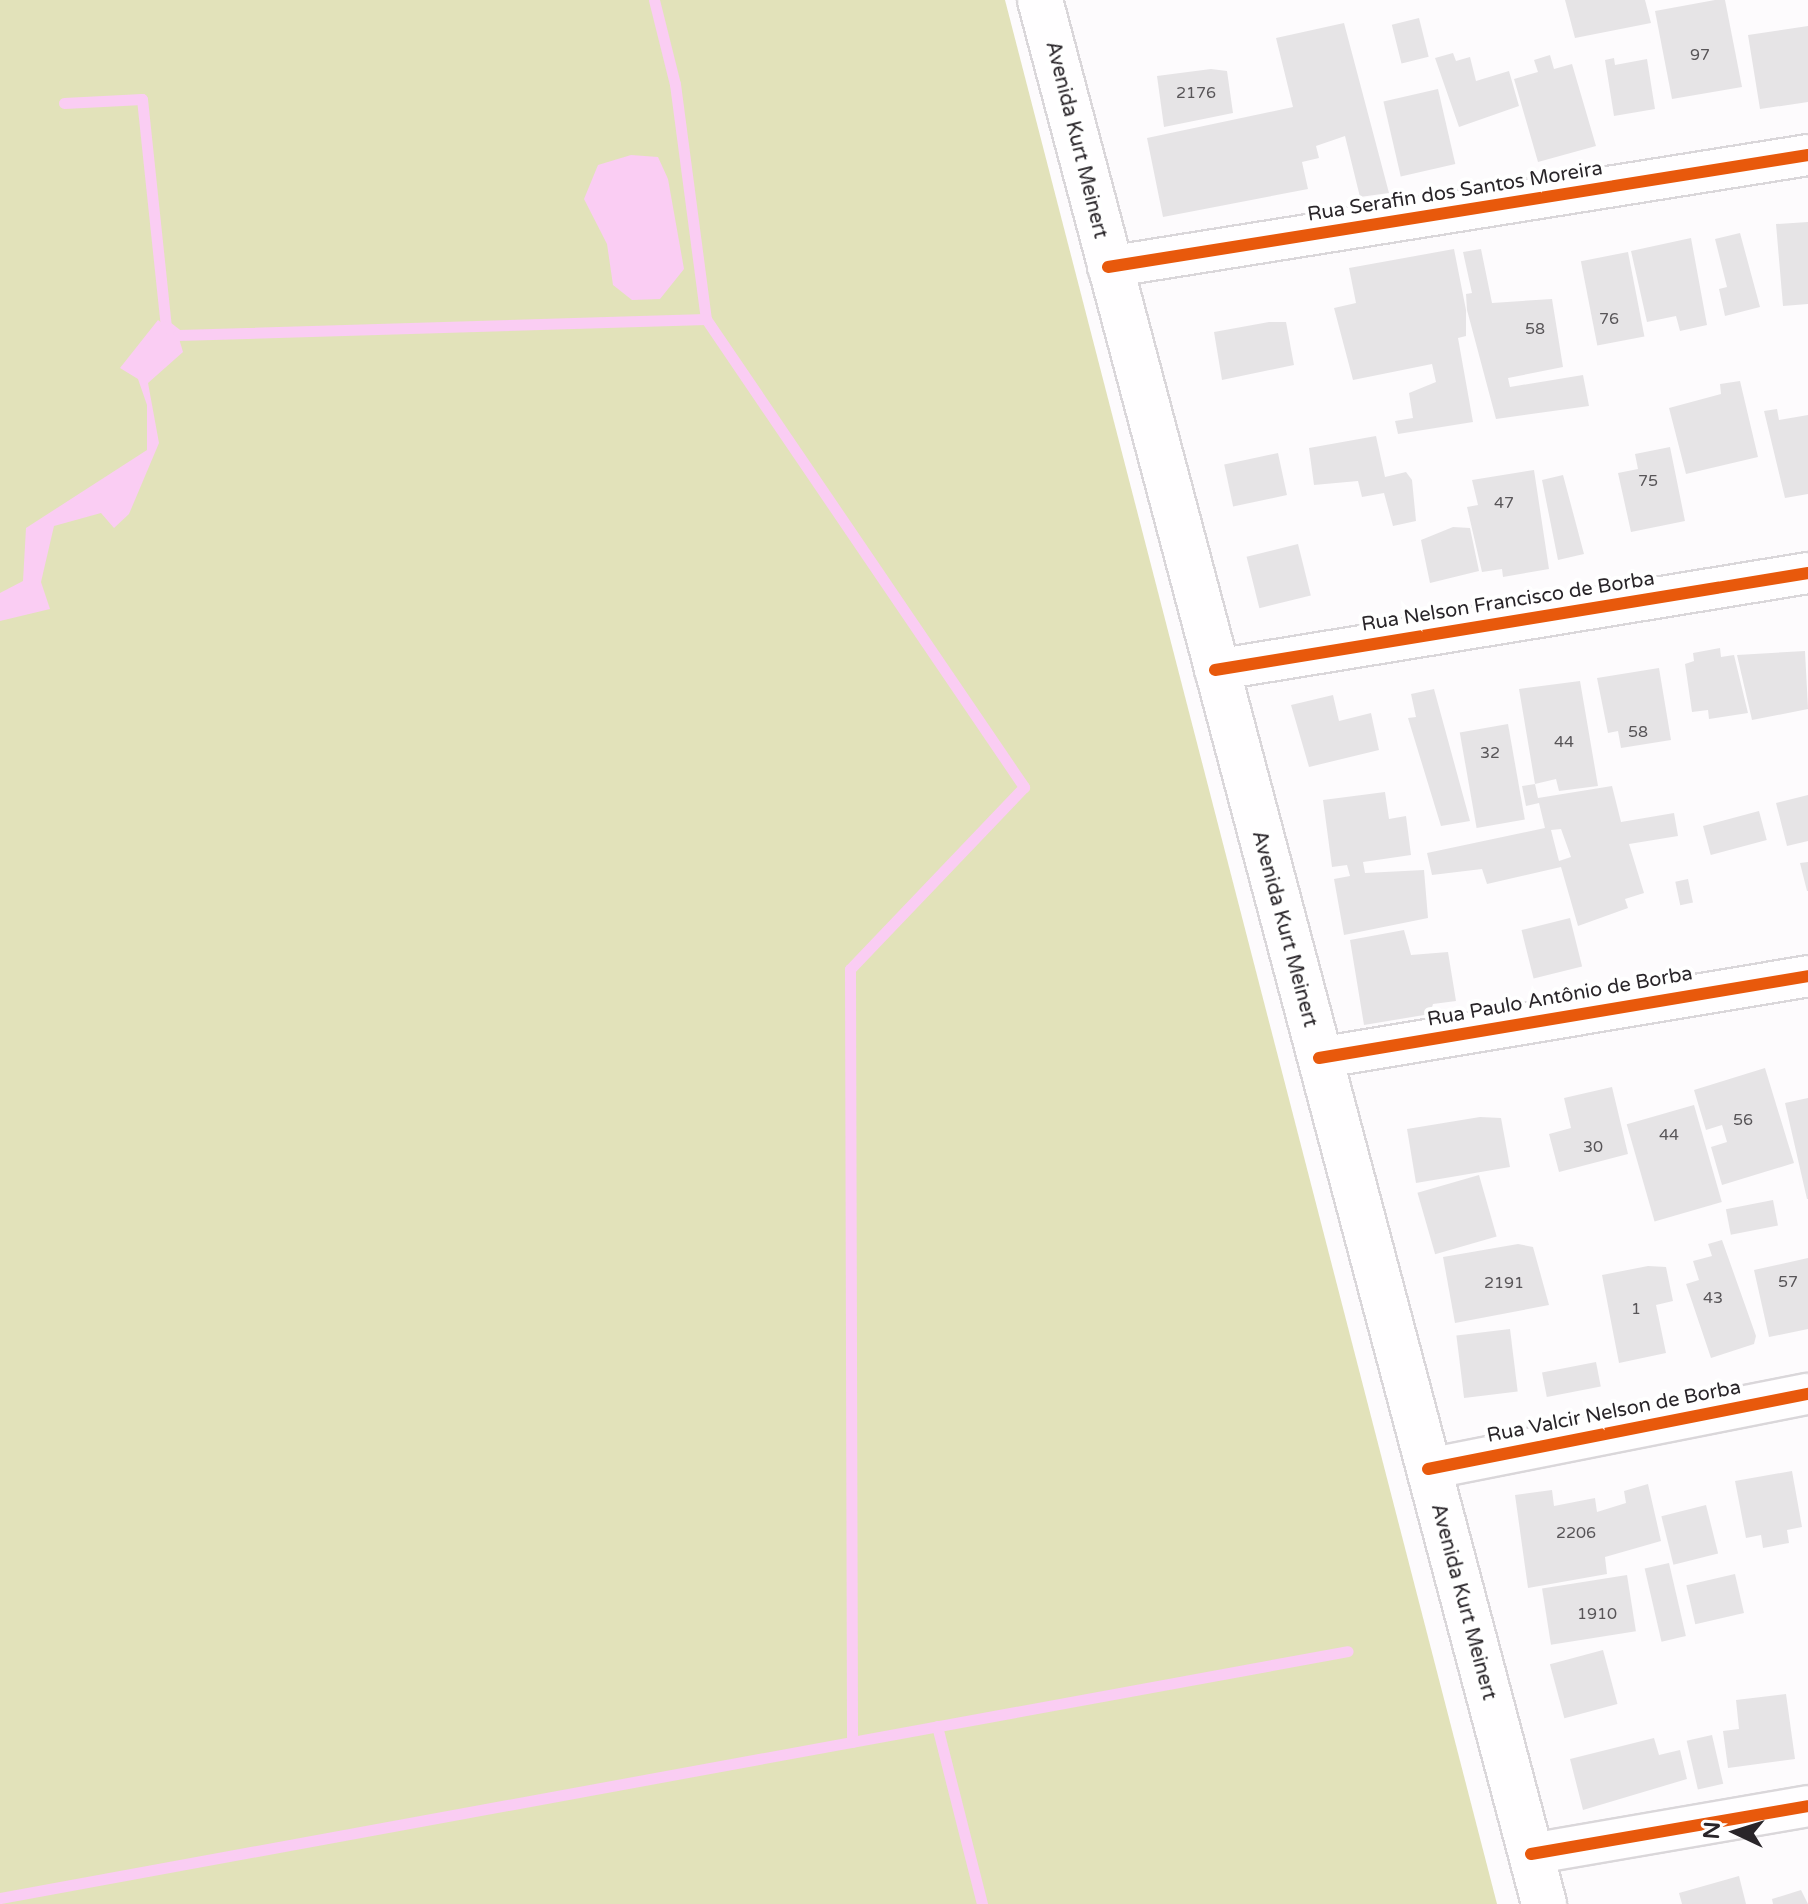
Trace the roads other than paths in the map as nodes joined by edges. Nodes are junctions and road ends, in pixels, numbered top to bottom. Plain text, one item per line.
1 (1040, 0) edge
2 (1808, 155) edge
3 (1108, 267) junction
4 (1808, 573) edge
5 (1215, 670) junction
6 (1808, 976) edge
7 (1319, 1058) junction
8 (1808, 1394) edge
9 (1428, 1469) junction
10 (1808, 1806) edge
11 (1531, 1854) junction
12 (1544, 1904) edge

1 - 3 main road, Avenida Kurt Meinert
2 - 3 street, Rua Serafin dos Santos Moreira
3 - 5 main road, Avenida Kurt Meinert
4 - 5 street, Rua Nelson Francisco de Borba
5 - 7 main road, Avenida Kurt Meinert
6 - 7 street, Rua Paulo Antônio de Borba
7 - 9 main road, Avenida Kurt Meinert
8 - 9 street, Rua Valcir Nelson de Borba
9 - 11 main road, Avenida Kurt Meinert
10 - 11 street
11 - 12 main road, Avenida Kurt Meinert

